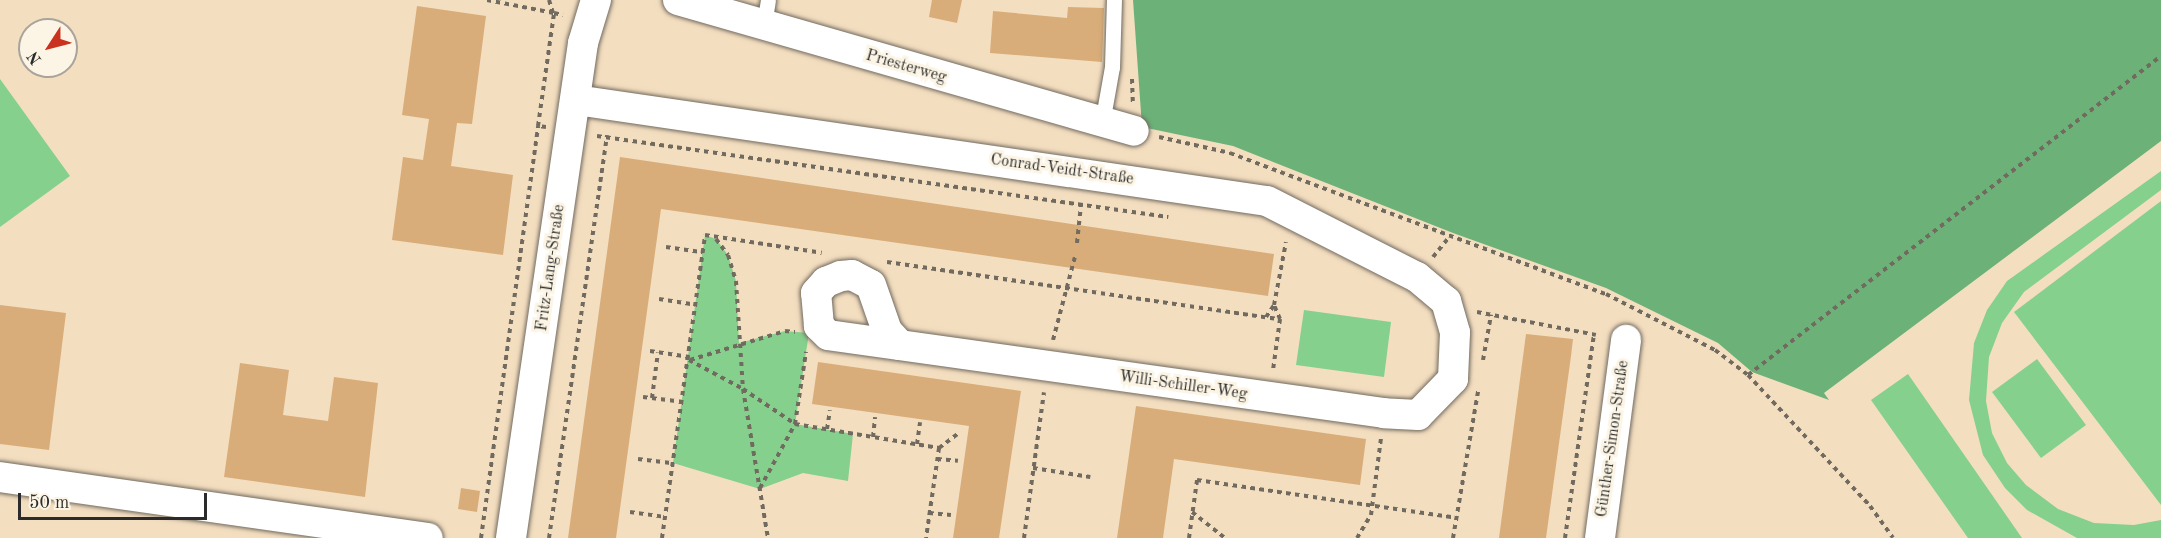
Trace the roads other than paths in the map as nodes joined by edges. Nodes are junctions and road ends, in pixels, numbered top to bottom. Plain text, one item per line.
1 (596, 0) edge
2 (1114, 0) edge
3 (693, 2) edge
4 (766, 12) edge
5 (576, 100) junction
6 (1102, 123) junction
7 (1134, 131) road end
8 (1626, 340) road end
9 (900, 345) junction
10 (1466, 381) joint
11 (0, 477) edge
12 (428, 538) edge
13 (511, 538) edge
14 (1600, 538) edge

1 - 5 street, Fritz-Lang-Straße
2 - 6 lane
3 - 4 street, Priesterweg
4 - 6 street, Priesterweg
5 - 10 street, Conrad-Veidt-Straße
5 - 13 street, Fritz-Lang-Straße
6 - 7 street, Priesterweg
8 - 14 street, Günther-Simon-Straße
9 - 9 street, Willi-Schiller-Weg
9 - 10 street, Willi-Schiller-Weg
11 - 12 street

